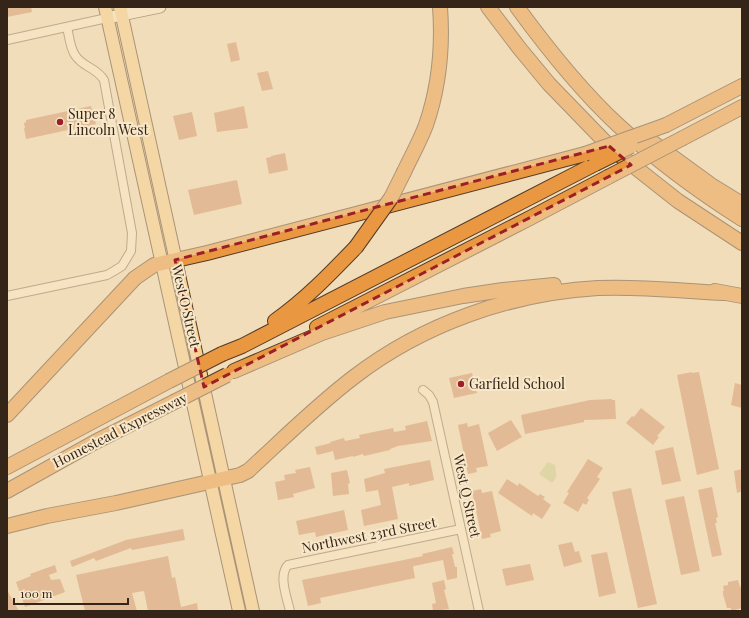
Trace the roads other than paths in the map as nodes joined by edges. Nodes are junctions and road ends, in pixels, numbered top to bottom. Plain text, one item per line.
1 (160, 7) edge
2 (440, 7) edge
3 (488, 7) edge
4 (516, 7) edge
5 (121, 11) edge
6 (106, 12) edge
7 (68, 27) junction
8 (7, 40) edge
9 (548, 49) junction
10 (742, 86) edge
11 (742, 107) edge
12 (666, 125) junction
13 (742, 204) edge
14 (742, 218) edge
15 (742, 243) edge
16 (175, 260) junction
17 (161, 263) junction
18 (724, 293) junction
19 (7, 296) edge
20 (742, 296) edge
21 (222, 354) junction
22 (230, 373) junction
23 (423, 390) dead end
24 (7, 416) edge
25 (7, 467) edge
26 (224, 479) junction
27 (210, 482) junction
28 (7, 491) edge
29 (7, 526) edge
30 (461, 529) junction
31 (239, 611) edge
32 (253, 611) edge
33 (290, 611) edge
34 (479, 611) edge

1 - 5 street
2 - 21 highway, bridge
3 - 15 highway
4 - 9 highway
5 - 6 street
5 - 16 main road, West O Street
6 - 7 street
6 - 17 main road, West O Street
7 - 8 street
7 - 19 street
9 - 13 highway
9 - 14 highway
10 - 12 highway
11 - 22 highway, bridge
12 - 16 highway, bridge
12 - 21 highway, bridge
16 - 17 highway
16 - 26 main road, West O Street
17 - 24 highway
17 - 27 main road, West O Street
18 - 20 highway
18 - 22 highway
18 - 26 highway
21 - 25 highway, Homestead Expressway, bridge
22 - 28 highway, Homestead Expressway, bridge
23 - 30 street, West Q Street
26 - 27 highway
26 - 32 main road, West O Street
27 - 29 highway
27 - 31 main road, West O Street
30 - 33 street, Northwest 23rd Street
30 - 34 street, West Q Street

